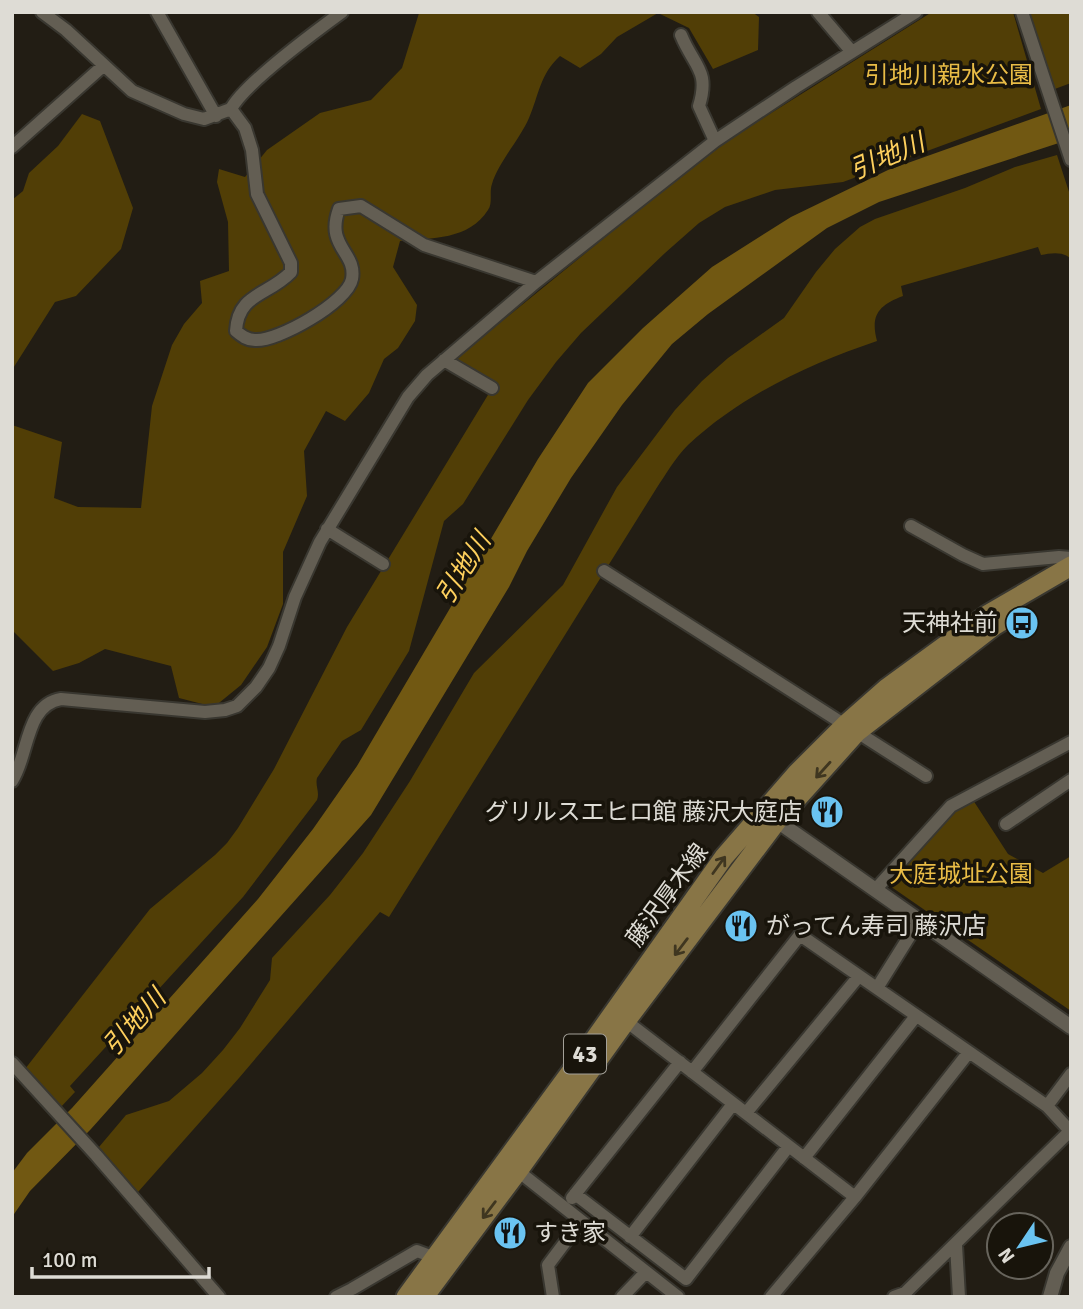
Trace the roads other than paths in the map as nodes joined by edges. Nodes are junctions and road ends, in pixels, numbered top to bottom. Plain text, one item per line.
1 (42, 12) edge
2 (157, 12) edge
3 (342, 12) edge
4 (818, 12) edge
5 (916, 12) edge
6 (1022, 12) edge
7 (681, 35) dead end
8 (852, 52) junction
9 (103, 66) junction
10 (231, 109) junction
11 (216, 116) junction
12 (715, 141) junction
13 (12, 147) edge
14 (1070, 156) edge
15 (536, 282) junction
16 (444, 360) junction
17 (492, 388) dead end
18 (911, 526) dead end
19 (327, 529) junction
20 (1071, 558) edge
21 (383, 564) dead end
22 (1071, 566) edge
23 (604, 571) dead end
24 (1071, 581) edge
25 (851, 729) junction
26 (1071, 742) edge
27 (926, 776) dead end
28 (1071, 780) edge
29 (12, 781) edge
30 (770, 816) junction
31 (1006, 824) dead end
32 (875, 890) junction
33 (919, 920) junction
34 (859, 976) junction
35 (877, 988) junction
36 (916, 1016) junction
37 (626, 1021) junction
38 (1071, 1027) edge
39 (969, 1052) junction
40 (680, 1062) junction
41 (12, 1063) edge
42 (692, 1072) junction
43 (1071, 1074) edge
44 (733, 1104) junction
45 (1047, 1106) junction
46 (746, 1113) junction
47 (1070, 1131) edge
48 (788, 1147) junction
49 (804, 1158) junction
50 (518, 1171) junction
51 (575, 1194) junction
52 (855, 1198) junction
53 (565, 1207) junction
54 (581, 1221) junction
55 (631, 1237) junction
56 (956, 1245) junction
57 (1071, 1247) edge
58 (441, 1261) junction
59 (646, 1272) junction
60 (219, 1297) edge
61 (336, 1297) edge
62 (406, 1297) edge
63 (424, 1297) edge
64 (553, 1297) edge
65 (622, 1297) edge
66 (678, 1297) edge
67 (771, 1297) edge
68 (894, 1297) edge
69 (959, 1297) edge
70 (1050, 1297) edge

1 - 9 street
2 - 11 street
3 - 10 street
4 - 8 street
5 - 8 street
6 - 14 street
7 - 12 street
8 - 12 street
9 - 11 street
9 - 13 street
10 - 11 street
10 - 15 street
12 - 15 street
15 - 16 street
16 - 17 street
16 - 19 street
18 - 20 street
19 - 21 street
19 - 29 street
22 - 25 main road, 藤沢厚木線 / 43
23 - 25 street
24 - 25 main road, 藤沢厚木線 / 43
25 - 27 street
25 - 30 main road, 藤沢厚木線 / 43
26 - 32 street
28 - 31 street
30 - 32 street
30 -> 37 main road, 藤沢厚木線 / 43
58 -> 30 main road, 藤沢厚木線 / 43
32 - 33 street
33 - 35 street
33 - 38 street
34 - 35 street
34 - 42 street
34 - 46 street
35 - 36 street
36 - 39 street
36 - 49 street
37 - 40 street
37 - 50 main road, 藤沢厚木線 / 43
39 - 45 street
39 - 52 street
40 - 42 street
40 - 51 street
41 - 60 street
42 - 44 street
43 - 45 street
44 - 46 street
44 - 55 street
45 - 47 street
46 - 48 street
47 - 56 street
48 - 49 street
48 - 55 street
49 - 52 street
50 - 53 street
50 -> 58 main road, 藤沢厚木線 / 43
51 - 53 street
51 - 55 street
52 - 67 street
53 - 54 street
54 - 59 street
54 - 64 street
56 - 68 street
56 - 69 street
57 - 70 street
58 - 61 street
58 - 62 main road, 藤沢厚木線 / 43
58 - 63 main road, 藤沢厚木線 / 43
59 - 65 street
59 - 66 street

